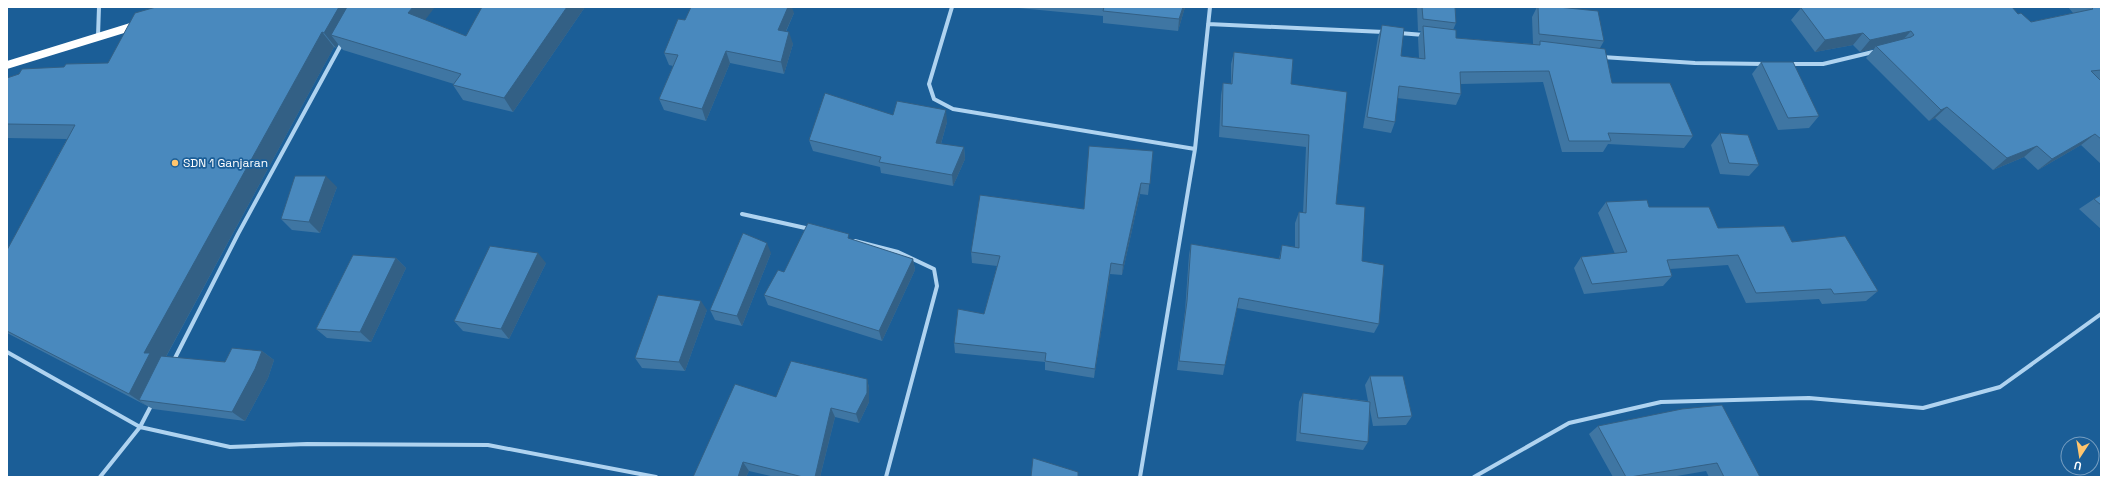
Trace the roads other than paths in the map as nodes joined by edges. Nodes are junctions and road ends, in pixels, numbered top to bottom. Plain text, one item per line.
1 (99, 7) edge
2 (952, 7) edge
3 (1210, 7) edge
4 (155, 20) edge
5 (1208, 24) junction
6 (347, 35) edge
7 (98, 36) junction
8 (1429, 36) edge
9 (1876, 52) edge
10 (1596, 57) edge
11 (7, 64) edge
12 (1770, 64) edge
13 (1786, 64) edge
14 (1195, 149) junction
15 (742, 214) dead end
16 (818, 231) edge
17 (847, 238) edge
18 (2101, 314) edge
19 (7, 352) edge
20 (172, 365) edge
21 (154, 399) edge
22 (140, 427) junction
23 (100, 477) edge
24 (656, 477) edge
25 (886, 477) edge
26 (1140, 477) edge
27 (1474, 477) edge

1 - 7 street
2 - 14 street
3 - 5 street
4 - 7 highway
5 - 8 street
5 - 14 street
6 - 20 street
7 - 11 highway
9 - 13 street
10 - 12 street
14 - 26 street
15 - 16 street
17 - 25 street
18 - 27 street
19 - 22 street
21 - 22 street
22 - 23 street
22 - 24 street

